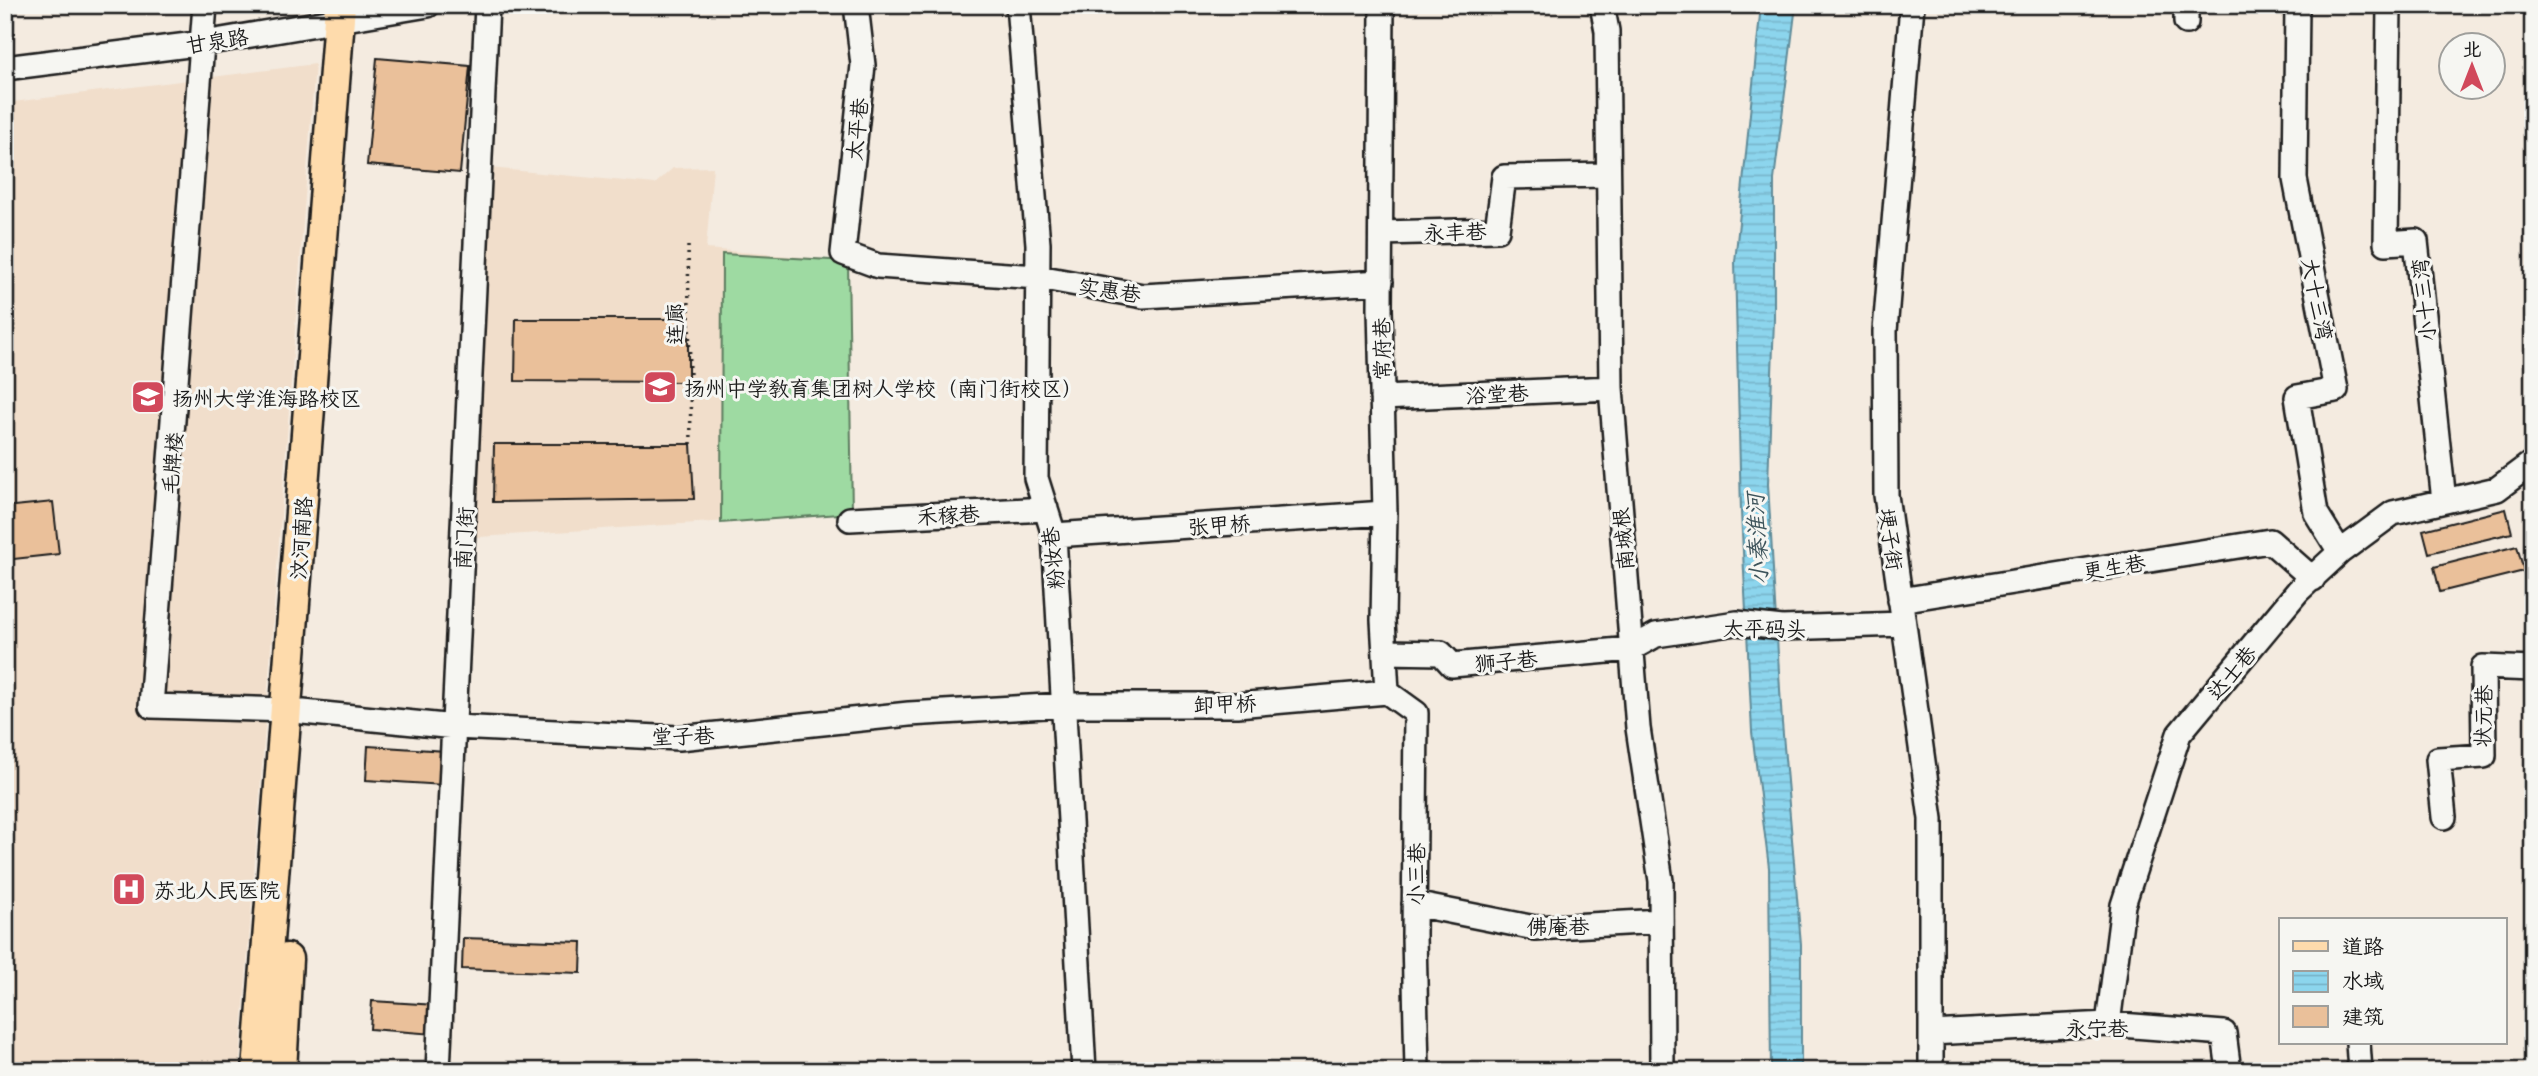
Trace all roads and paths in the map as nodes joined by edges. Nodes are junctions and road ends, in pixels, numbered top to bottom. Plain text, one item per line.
1 (205, 5) edge
2 (428, 5) edge
3 (487, 5) edge
4 (856, 5) edge
5 (1018, 5) edge
6 (1382, 5) edge
7 (1602, 5) edge
8 (1912, 5) edge
9 (2297, 5) edge
10 (2389, 5) edge
11 (350, 11) edge
12 (204, 43) junction
13 (5, 68) edge
14 (1607, 175) junction
15 (1381, 233) junction
16 (688, 246) dead end
17 (843, 253) joint
18 (1038, 277) junction
19 (1381, 282) junction
20 (1612, 388) junction
21 (1382, 398) junction
22 (691, 444) dead end
23 (2533, 462) edge
24 (2444, 501) junction
25 (1046, 509) junction
26 (1385, 513) junction
27 (850, 519) dead end
28 (1054, 535) junction
29 (2340, 552) junction
30 (2313, 579) junction
31 (1900, 600) junction
32 (1903, 624) junction
33 (1631, 649) junction
34 (1385, 652) junction
35 (2533, 669) edge
36 (1387, 692) junction
37 (1063, 705) junction
38 (295, 711) junction
39 (455, 727) junction
40 (2444, 817) dead end
41 (1414, 904) junction
42 (1661, 922) junction
43 (2108, 1024) junction
44 (1931, 1034) junction
45 (2358, 1044) edge
46 (258, 1071) edge
47 (281, 1071) edge
48 (438, 1071) edge
49 (1084, 1071) edge
50 (1417, 1071) edge
51 (1662, 1071) edge
52 (1931, 1071) edge
53 (2229, 1071) edge
54 (2360, 1071) edge

1 - 12 street
2 - 11 street, 甘泉路
3 - 39 street, 南门街
4 - 17 street, 太平巷
5 - 18 street, 粉妆巷
6 - 15 street, 常府巷
7 - 14 street, 南城根
8 - 31 street, 埂子街
9 - 29 street, 大十三湾
10 - 24 street, 小十三湾
11 - 12 street, 甘泉路
11 - 38 main road, 汶河南路
12 - 13 street, 甘泉路
12 - 38 street, 毛牌楼
14 - 15 street, 永丰巷
14 - 20 street, 南城根
15 - 19 street, 常府巷
16 - 22 path, 连廊
17 - 18 street, 实惠巷
18 - 19 street, 实惠巷
18 - 25 street, 粉妆巷
19 - 21 street, 常府巷
20 - 21 street, 浴堂巷
20 - 33 street, 南城根
21 - 26 street, 常府巷
23 - 24 street, 达士巷
24 - 29 street, 达士巷
25 - 27 street, 禾稼巷
25 - 28 street, 粉妆巷
26 - 28 street, 张甲桥
26 - 34 street, 常府巷
28 - 37 street, 粉妆巷
29 - 30 street, 达士巷
30 - 31 street, 更生巷
30 - 43 street, 达士巷
31 - 32 street, 埂子街
32 - 33 street, 太平码头
32 - 44 street, 埂子街
33 - 34 street, 狮子巷
33 - 42 street, 南城根
34 - 36 street, 常府巷
35 - 40 street, 状元巷
36 - 37 street, 卸甲桥
36 - 41 street, 小三巷
37 - 39 street, 堂子巷
37 - 49 street, 粉妆巷
38 - 39 street, 堂子巷
38 - 46 main road, 汶河南路
38 - 47 main road, 汶河南路
39 - 48 street, 南门街
41 - 42 street, 佛庵巷
41 - 50 street, 小三巷
42 - 51 street, 南城根
43 - 44 street, 永宁巷
43 - 53 street, 永宁巷
44 - 52 street, 埂子街
45 - 54 street

